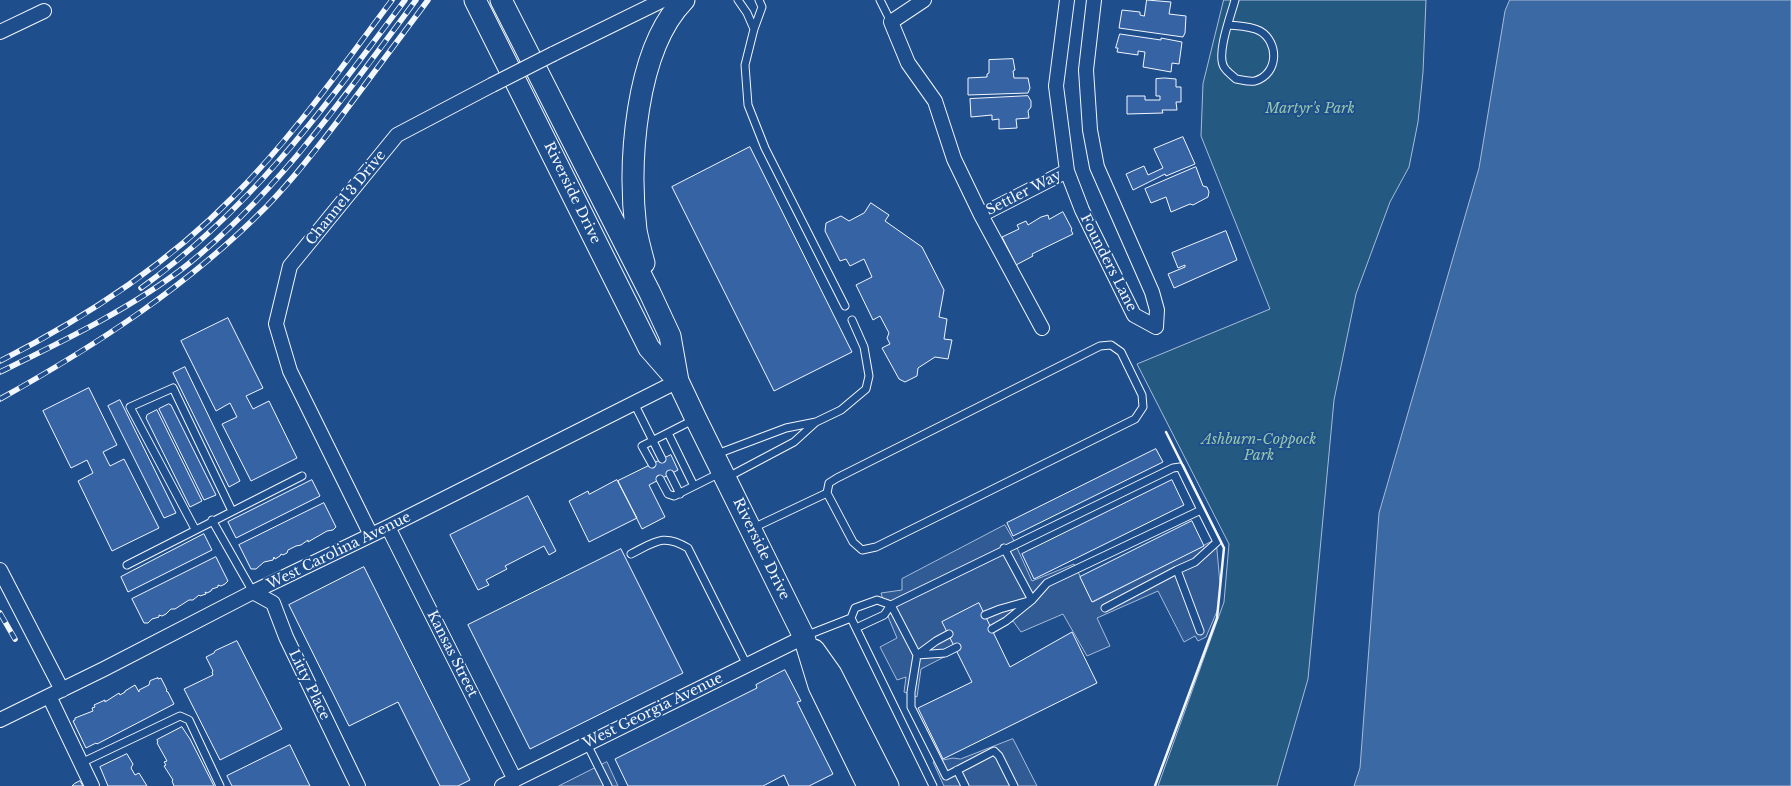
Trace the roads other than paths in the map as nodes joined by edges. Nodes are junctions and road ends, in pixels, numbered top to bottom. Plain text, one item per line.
1 (475, 0) edge
2 (501, 0) edge
3 (663, 0) edge
4 (684, 0) edge
5 (738, 0) edge
6 (759, 0) edge
7 (880, 0) edge
8 (924, 0) edge
9 (1067, 0) edge
10 (1094, 0) edge
11 (1235, 0) edge
12 (44, 11) dead end
13 (891, 22) junction
14 (1229, 25) junction
15 (754, 29) junction
16 (0, 32) edge
17 (1067, 171) junction
18 (981, 215) junction
19 (650, 293) junction
20 (844, 306) dead end
21 (852, 320) dead end
22 (1042, 328) dead end
23 (678, 381) junction
24 (634, 403) junction
25 (696, 419) junction
26 (816, 422) junction
27 (668, 433) junction
28 (652, 441) junction
29 (662, 459) dead end
30 (652, 464) dead end
31 (721, 468) junction
32 (670, 474) dead end
33 (302, 476) dead end
34 (660, 480) dead end
35 (694, 486) junction
36 (827, 492) junction
37 (680, 494) junction
38 (1201, 510) junction
39 (232, 511) junction
40 (212, 520) junction
41 (388, 528) junction
42 (195, 529) junction
43 (751, 529) junction
44 (371, 535) junction
45 (1004, 548) junction
46 (631, 554) dead end
47 (127, 565) dead end
48 (0, 570) edge
49 (1178, 570) junction
50 (253, 592) junction
51 (1032, 600) junction
52 (891, 605) junction
53 (1104, 608) dead end
54 (985, 615) dead end
55 (851, 618) junction
56 (856, 628) junction
57 (992, 629) dead end
58 (1200, 631) dead end
59 (949, 634) dead end
60 (804, 637) junction
61 (956, 647) dead end
62 (917, 655) junction
63 (747, 665) junction
64 (56, 693) junction
65 (0, 720) edge
66 (587, 744) junction
67 (81, 764) junction
68 (956, 770) junction
69 (509, 783) edge
70 (92, 786) edge
71 (220, 786) edge
72 (358, 786) edge
73 (608, 786) edge
74 (868, 786) edge
75 (888, 786) edge
76 (933, 786) edge
77 (965, 786) edge
78 (1014, 786) edge

1 - 23 main road, Riverside Drive
2 - 19 main road, Riverside Drive
3 - 44 street, Channel 3 Drive, bridge
4 - 19 main road
5 - 15 lane
6 - 15 lane
7 - 13 lane
8 - 13 street
9 - 17 street, Founders Lane
10 - 17 street, Founders Lane
11 - 14 lane
12 - 16 street
13 - 18 street
14 - 14 lane
15 - 20 lane
17 - 18 street, Settler Way
18 - 22 street
19 - 23 main road, Riverside Drive
21 - 26 lane
23 - 24 street, West Carolina Avenue
23 - 25 main road, Riverside Drive
24 - 28 lane
24 - 41 street, West Carolina Avenue
25 - 27 lane
25 - 31 main road, Riverside Drive
26 - 31 lane
26 - 31 lane
27 - 28 lane
27 - 35 lane
28 - 29 lane
28 - 30 lane
31 - 35 lane
31 - 43 main road, Riverside Drive
32 - 37 lane
33 - 39 lane
34 - 37 lane
35 - 37 lane
36 - 36 lane
36 - 43 lane
38 - 45 lane
38 - 49 lane
38 - 51 lane
39 - 40 lane
39 - 42 lane
40 - 42 lane
40 - 50 lane
41 - 44 street, West Carolina Avenue
41 - 69 street, Kansas Street
42 - 47 lane
43 - 60 main road, Riverside Drive
44 - 50 street, West Carolina Avenue
45 - 51 lane
45 - 52 lane
46 - 63 lane
48 - 64 street
49 - 53 lane
49 - 58 lane
50 - 64 street, West Carolina Avenue
50 - 72 street, Litty Place
51 - 54 lane
51 - 57 lane
52 - 55 lane
52 - 56 lane
52 - 62 lane
55 - 56 lane
55 - 60 lane
56 - 76 lane
59 - 62 lane
60 - 63 street, West Georgia Avenue
60 - 74 main road, Riverside Drive
60 - 75 main road, Riverside Drive
61 - 62 lane
62 - 68 lane
63 - 66 street, West Georgia Avenue
64 - 65 street, West Carolina Avenue
64 - 67 street
66 - 69 street, West Georgia Avenue
66 - 73 lane
67 - 70 street
67 - 71 lane
68 - 77 lane
68 - 78 lane

